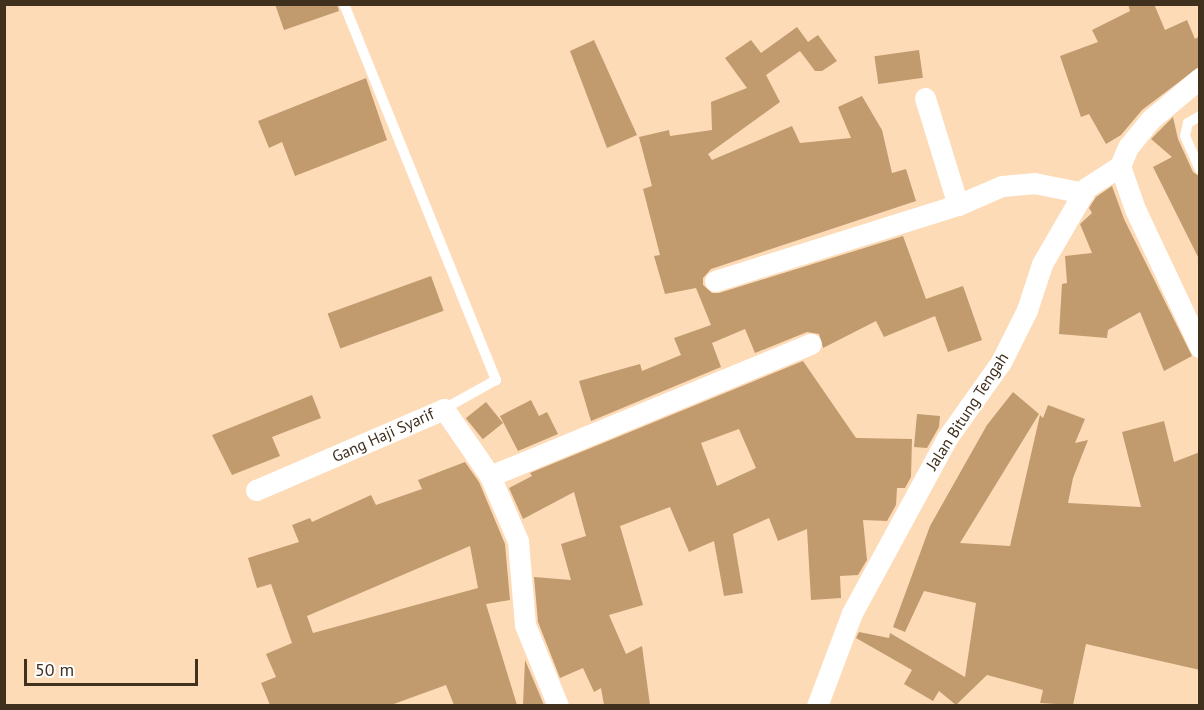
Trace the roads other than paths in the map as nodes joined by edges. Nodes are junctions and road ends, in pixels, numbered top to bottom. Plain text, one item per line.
1 (344, 4) edge
2 (1200, 78) edge
3 (925, 98) dead end
4 (1200, 116) edge
5 (1120, 166) junction
6 (1200, 169) edge
7 (1084, 193) junction
8 (958, 205) junction
9 (715, 280) dead end
10 (811, 344) dead end
11 (1200, 347) edge
12 (444, 409) junction
13 (490, 476) junction
14 (256, 490) dead end
15 (558, 705) edge
16 (817, 705) edge

1 - 12 lane
2 - 5 street
3 - 8 street
4 - 6 lane
5 - 7 street, Jalan Bitung Tengah
5 - 11 street
7 - 8 street
7 - 16 street, Jalan Bitung Tengah
8 - 9 street
10 - 13 street
12 - 13 street, Gang Haji Syarif
12 - 14 street, Gang Haji Syarif
13 - 15 street, Gang Haji Syarif

